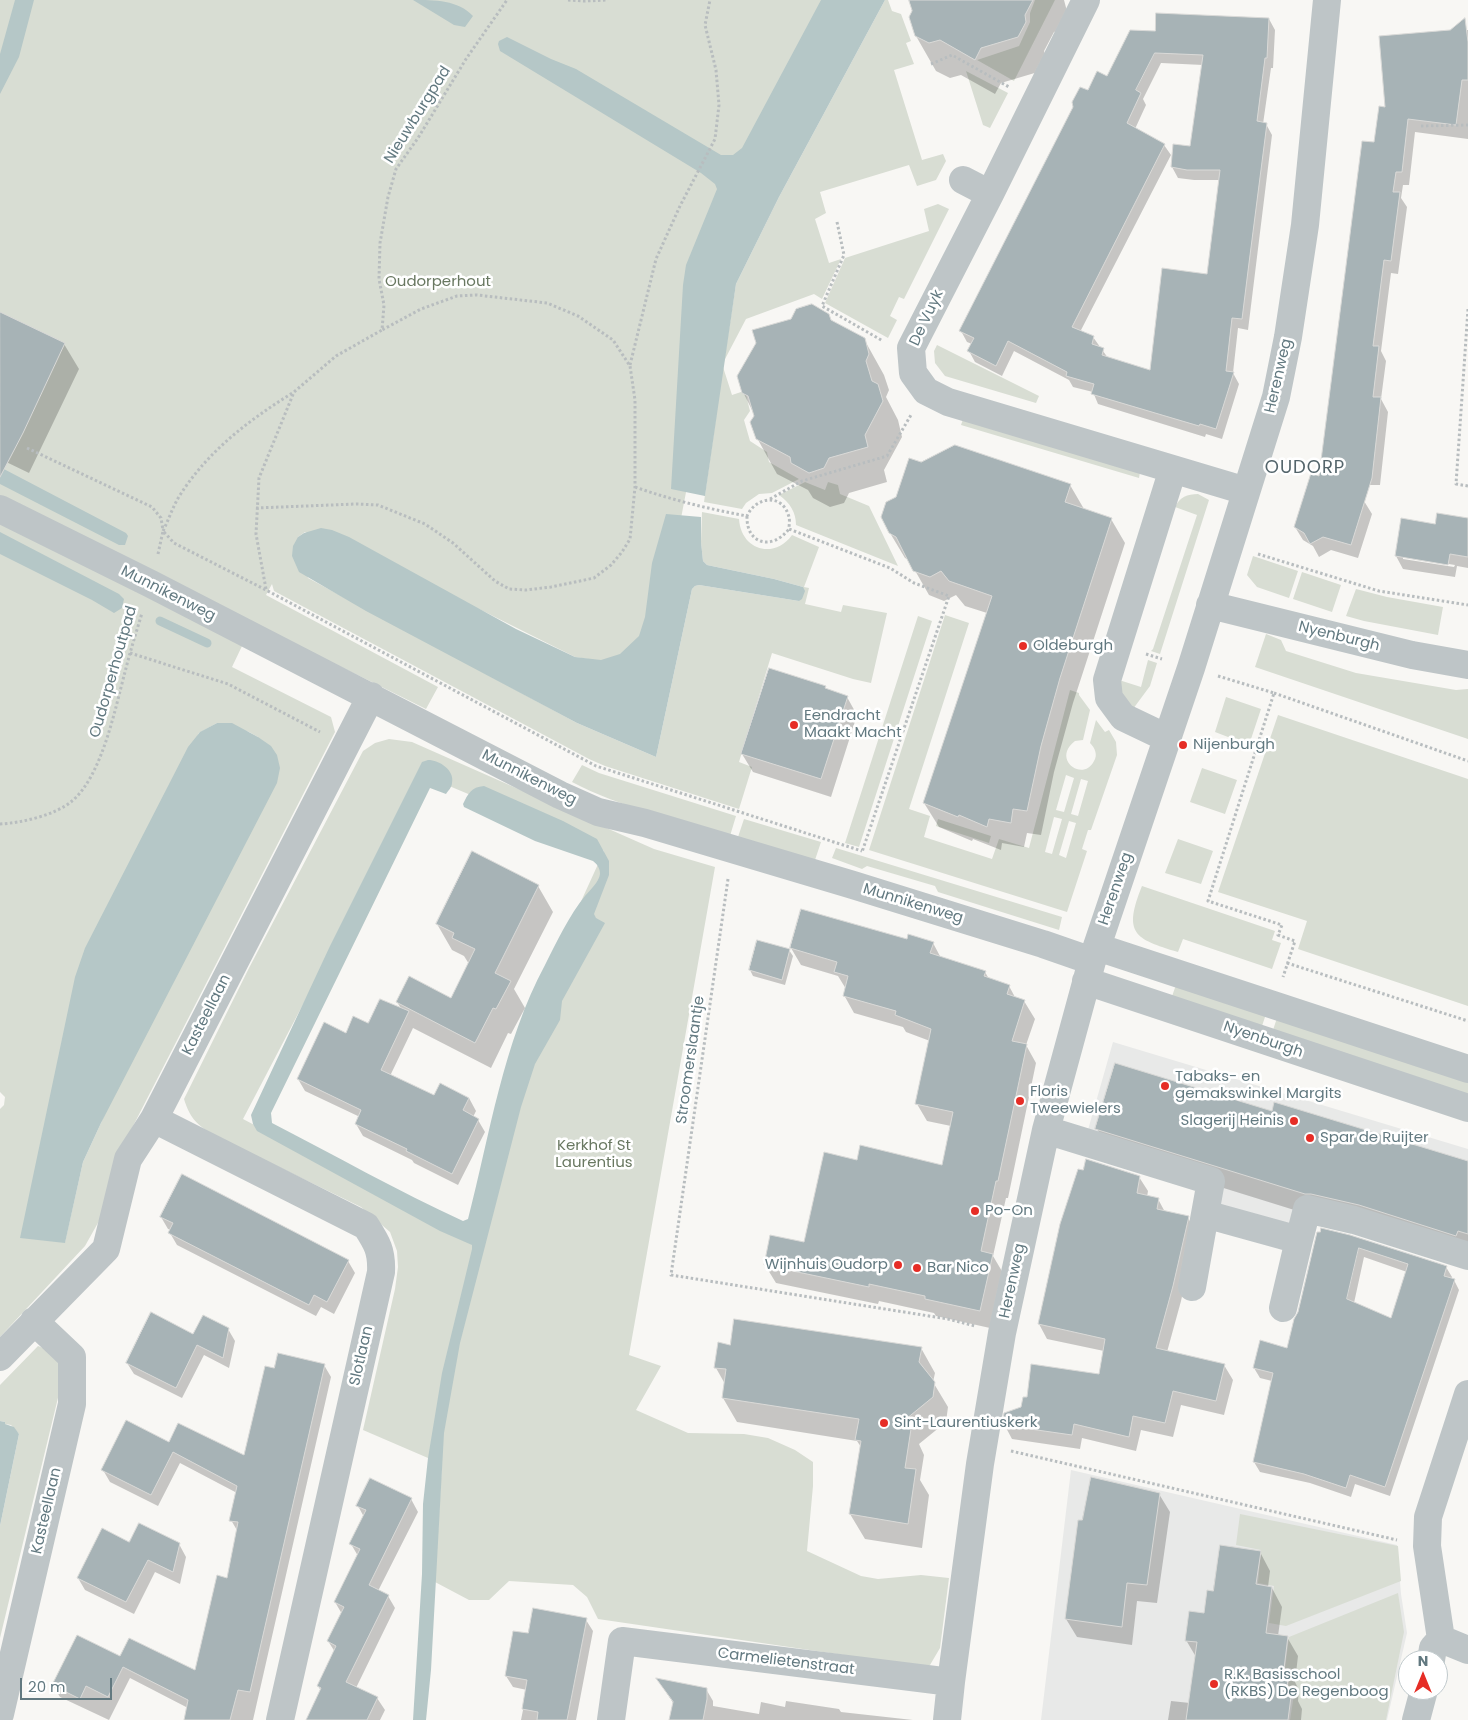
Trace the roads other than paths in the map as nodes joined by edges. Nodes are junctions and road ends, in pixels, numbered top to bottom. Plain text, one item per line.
1 (1086, 0) edge
2 (1327, 0) edge
3 (963, 180) dead end
4 (990, 194) junction
5 (1173, 469) junction
6 (1246, 491) junction
7 (0, 509) edge
8 (1210, 605) junction
9 (1468, 665) edge
10 (371, 696) junction
11 (1167, 738) junction
12 (1092, 963) junction
13 (1468, 1068) edge
14 (1468, 1108) edge
15 (154, 1119) junction
16 (1046, 1130) junction
17 (1205, 1214) junction
18 (1299, 1240) junction
19 (1468, 1256) edge
20 (1192, 1287) dead end
21 (1283, 1308) dead end
22 (34, 1321) junction
23 (0, 1357) edge
24 (1468, 1394) edge
25 (1436, 1650) edge
26 (1448, 1650) edge
27 (1468, 1650) edge
28 (950, 1682) junction
29 (1421, 1700) edge
30 (0, 1714) edge
31 (280, 1720) edge
32 (611, 1720) edge
33 (947, 1720) edge
34 (1416, 1720) edge

1 - 4 street, De Vuyk
2 - 6 street, Herenweg
3 - 4 street
4 - 5 street, De Vuyk
5 - 6 street
5 - 11 street
6 - 8 street, Herenweg
7 - 10 street, Munnikenweg
8 - 9 street, Nyenburgh
8 - 11 street, Herenweg
10 - 12 street, Munnikenweg
10 - 15 street, Kasteellaan
11 - 12 street, Herenweg
12 - 13 street
12 - 14 street, Nyenburgh
12 - 16 street, Herenweg
15 - 22 street, Kasteellaan
15 - 31 street, Slotlaan
16 - 17 street
16 - 28 street, Herenweg
17 - 18 street
17 - 20 street
18 - 19 street
18 - 21 street
22 - 23 street, Kasteellaan
22 - 30 street, Kasteellaan
24 - 25 street
26 - 27 street
28 - 32 street, Carmelietenstraat
28 - 33 street, Herenweg
29 - 34 street

